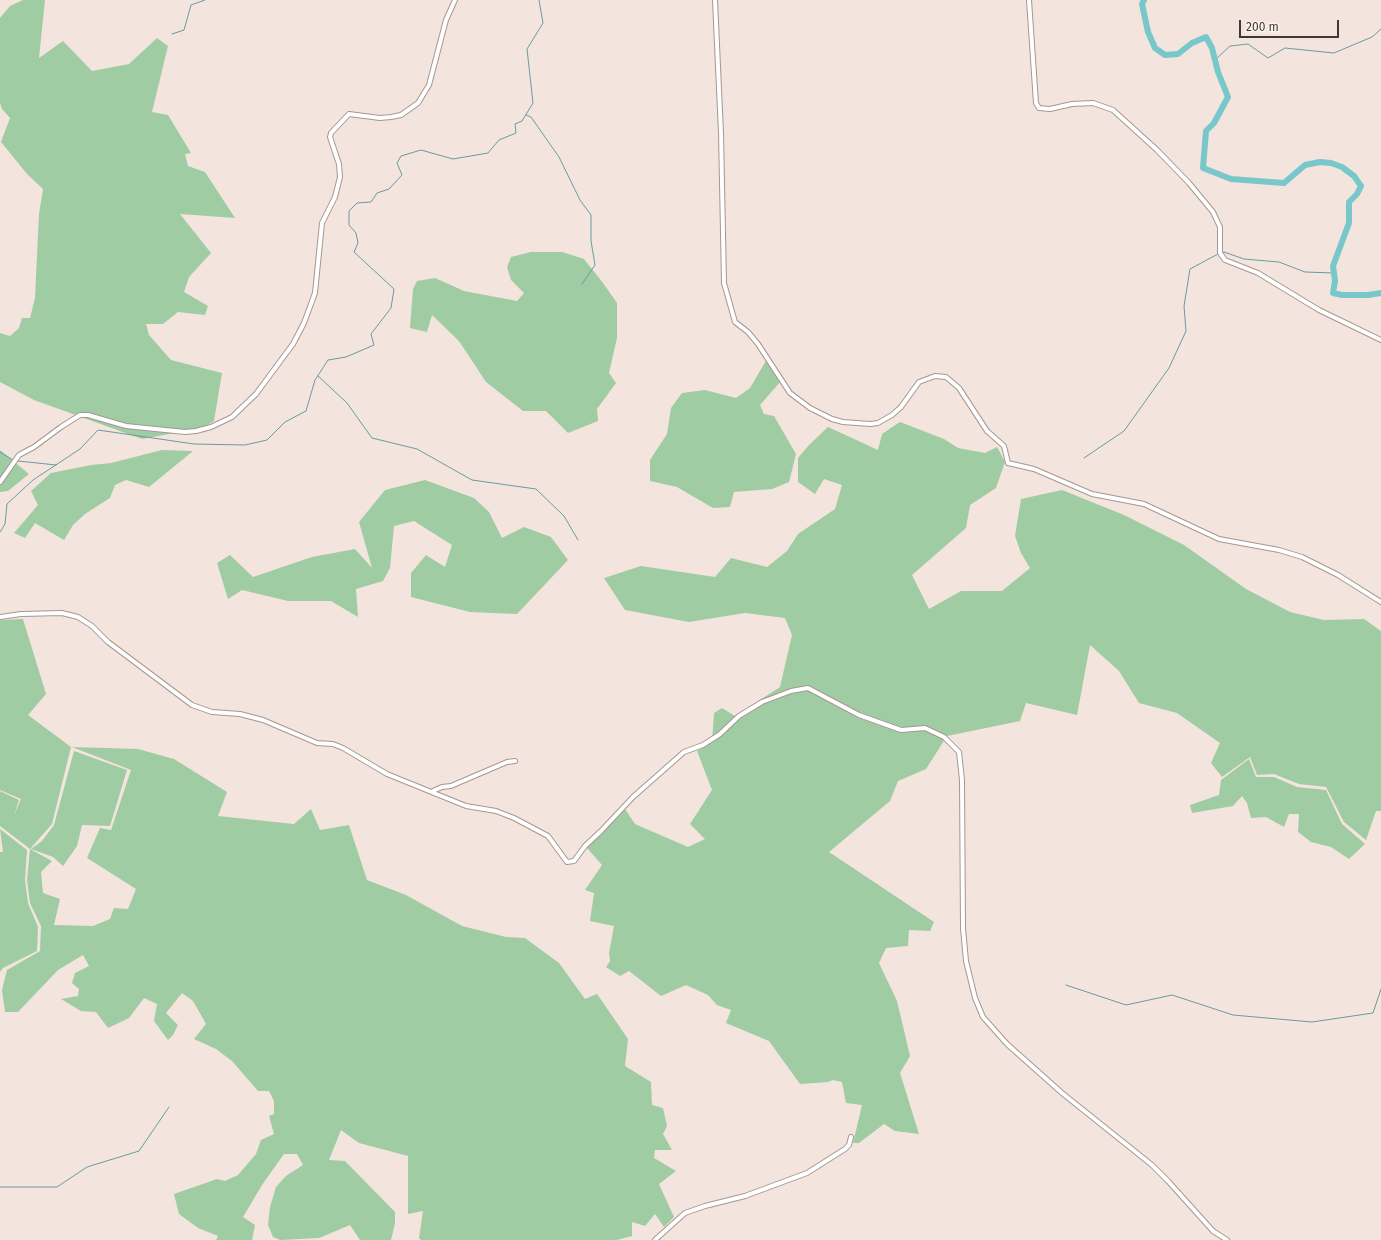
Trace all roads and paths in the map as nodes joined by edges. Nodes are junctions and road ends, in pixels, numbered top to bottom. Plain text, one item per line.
1 (455, 0) edge
2 (715, 0) edge
3 (1029, 0) edge
4 (1381, 340) edge
5 (0, 482) edge
6 (1381, 602) edge
7 (0, 617) edge
8 (515, 761) dead end
9 (433, 792) junction
10 (850, 1138) dead end
11 (655, 1240) edge
12 (1227, 1240) edge

1 - 5 street
2 - 6 street
3 - 4 street
7 - 9 street
8 - 9 street
9 - 12 street
10 - 11 street

